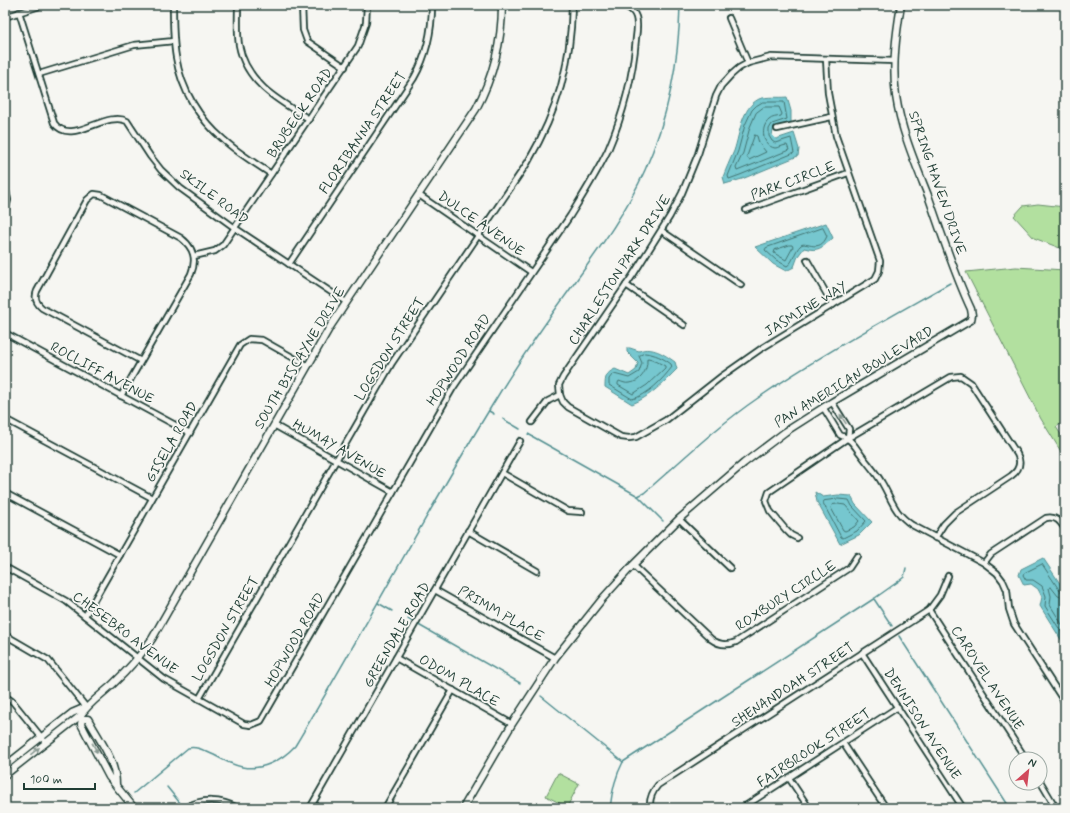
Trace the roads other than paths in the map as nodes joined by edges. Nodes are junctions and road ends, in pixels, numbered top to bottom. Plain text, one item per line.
1 (43, 5) edge
2 (173, 5) edge
3 (238, 5) edge
4 (302, 5) edge
5 (367, 5) edge
6 (432, 5) edge
7 (502, 5) edge
8 (572, 5) edge
9 (608, 5) edge
10 (617, 5) edge
11 (901, 5) edge
12 (19, 12) junction
13 (5, 17) edge
14 (729, 18) dead end
15 (174, 41) junction
16 (826, 59) junction
17 (895, 60) junction
18 (748, 63) junction
19 (345, 67) junction
20 (39, 74) junction
21 (831, 117) junction
22 (309, 119) junction
23 (777, 129) dead end
24 (848, 173) junction
25 (272, 174) junction
26 (5, 186) edge
27 (419, 195) junction
28 (746, 210) dead end
29 (5, 212) edge
30 (235, 228) junction
31 (662, 231) junction
32 (477, 236) junction
33 (194, 256) junction
34 (807, 260) dead end
35 (289, 264) junction
36 (531, 272) junction
37 (626, 285) junction
38 (740, 285) dead end
39 (346, 302) junction
40 (833, 305) junction
41 (972, 318) joint
42 (684, 325) dead end
43 (5, 333) edge
44 (141, 360) junction
45 (308, 366) junction
46 (560, 395) junction
47 (121, 396) junction
48 (832, 402) junction
49 (823, 407) junction
50 (5, 419) edge
51 (532, 422) dead end
52 (274, 425) junction
53 (190, 433) junction
54 (848, 438) junction
55 (520, 441) dead end
56 (336, 460) junction
57 (502, 473) junction
58 (5, 492) edge
59 (392, 492) junction
60 (152, 498) junction
61 (582, 512) dead end
62 (678, 519) junction
63 (1065, 529) edge
64 (468, 531) junction
65 (797, 538) dead end
66 (935, 538) junction
67 (120, 555) junction
68 (857, 556) dead end
69 (984, 563) junction
70 (633, 565) junction
71 (5, 567) edge
72 (730, 568) dead end
73 (537, 570) dead end
74 (948, 576) dead end
75 (436, 590) junction
76 (929, 610) junction
77 (84, 616) junction
78 (5, 635) edge
79 (862, 653) junction
80 (138, 658) junction
81 (396, 658) junction
82 (555, 658) junction
83 (453, 690) junction
84 (5, 696) edge
85 (199, 699) junction
86 (1065, 703) edge
87 (86, 706) junction
88 (898, 707) junction
89 (79, 715) junction
90 (254, 724) joint
91 (512, 724) junction
92 (44, 740) junction
93 (844, 743) junction
94 (1021, 751) edge
95 (5, 766) edge
96 (5, 775) edge
97 (789, 778) junction
98 (1046, 791) edge
99 (464, 806) edge
100 (134, 808) edge
101 (185, 808) edge
102 (238, 808) edge
103 (310, 808) edge
104 (385, 808) edge
105 (472, 808) edge
106 (650, 808) edge
107 (742, 808) edge
108 (809, 808) edge
109 (886, 808) edge
110 (963, 808) edge
111 (1056, 808) edge

1 - 12 street
2 - 15 street
3 - 22 street
4 - 19 street
5 - 19 street, BRUBECK ROAD
6 - 35 street, FLORIBANNA STREET
7 - 27 street, SOUTH BISCAYNE DRIVE
8 - 9 street
8 - 32 street, LOGSDON STREET
10 - 36 street, HOPWOOD ROAD
11 - 17 street, SPRING HAVEN DRIVE
12 - 13 street
12 - 20 street, SKILE ROAD
14 - 18 street
15 - 20 street
15 - 25 street
16 - 17 street, CHARLESTON PARK DRIVE
16 - 18 street, CHARLESTON PARK DRIVE
16 - 21 street, JASMINE WAY
17 - 41 street, SPRING HAVEN DRIVE
18 - 31 street, CHARLESTON PARK DRIVE
19 - 22 street, BRUBECK ROAD
20 - 30 street, SKILE ROAD
21 - 23 street
21 - 24 street, JASMINE WAY
22 - 25 street, BRUBECK ROAD
24 - 28 street, PARK CIRCLE
24 - 40 street, JASMINE WAY
25 - 30 street, BRUBECK ROAD
26 - 29 street
27 - 32 street, DULCE AVENUE
27 - 39 street, SOUTH BISCAYNE DRIVE
30 - 33 street, BRUBECK ROAD
30 - 35 street, SKILE ROAD
31 - 37 street, CHARLESTON PARK DRIVE
31 - 38 street
32 - 36 street, DULCE AVENUE
32 - 56 street, LOGSDON STREET
33 - 44 street
33 - 44 street
34 - 40 street
35 - 39 street, SKILE ROAD
36 - 59 street, HOPWOOD ROAD
37 - 42 street
37 - 46 street, CHARLESTON PARK DRIVE
39 - 45 street, SOUTH BISCAYNE DRIVE
40 - 46 street, JASMINE WAY
41 - 48 street, PAN AMERICAN BOULEVARD
43 - 47 street, ROCLIFF AVENUE
44 - 47 street
45 - 52 street, SOUTH BISCAYNE DRIVE
45 - 53 street, GISELA ROAD
46 - 51 street
47 - 53 street, ROCLIFF AVENUE
48 - 49 street, PAN AMERICAN BOULEVARD
54 -> 48 street
49 - 54 street
49 - 62 street, PAN AMERICAN BOULEVARD
50 - 60 street
52 - 56 street, HUMAY AVENUE
52 - 80 street, SOUTH BISCAYNE DRIVE
53 - 60 street, GISELA ROAD
54 - 65 street
54 - 66 street
54 - 66 street
55 - 57 street
56 - 59 street, HUMAY AVENUE
56 - 85 street, LOGSDON STREET
57 - 61 street
57 - 64 street, GREENDALE ROAD
58 - 67 street
59 - 90 street, HOPWOOD ROAD
60 - 67 street, GISELA ROAD
62 - 70 street, PAN AMERICAN BOULEVARD
62 - 72 street
63 - 69 street
64 - 73 street
64 - 75 street, GREENDALE ROAD
66 - 69 street
67 - 77 street, GISELA ROAD
68 - 70 street, ROXBURY CIRCLE
69 - 86 street
70 - 82 street, PAN AMERICAN BOULEVARD
71 - 77 street, CHESEBRO AVENUE
74 - 76 street, SHENANDOAH STREET
75 - 81 street, GREENDALE ROAD
75 - 82 street, PRIMM PLACE
76 - 79 street, SHENANDOAH STREET
76 - 94 street, CAROVEL AVENUE
77 - 80 street, CHESEBRO AVENUE
78 - 87 street
79 - 88 street, DENNISON AVENUE
79 - 106 street, SHENANDOAH STREET
80 - 85 street, CHESEBRO AVENUE
80 - 87 street, SOUTH BISCAYNE DRIVE
81 - 83 street, ODOM PLACE
81 - 103 street, GREENDALE ROAD
82 - 91 street, PAN AMERICAN BOULEVARD
83 - 91 street, ODOM PLACE
83 - 104 street
84 - 92 street
85 - 90 street, CHESEBRO AVENUE
87 - 89 street, SOUTH BISCAYNE DRIVE
88 - 93 street, FAIRBROOK STREET
88 - 110 street, DENNISON AVENUE
89 - 92 street, SOUTH BISCAYNE DRIVE
89 - 100 street
91 - 99 street, PAN AMERICAN BOULEVARD
92 - 95 street, SOUTH BISCAYNE DRIVE
96 -> 92 street, SOUTH BISCAYNE DRIVE
93 - 97 street, FAIRBROOK STREET
93 - 109 street
97 - 107 street, FAIRBROOK STREET
97 - 108 street
98 - 111 street
99 - 105 street
101 - 102 street

